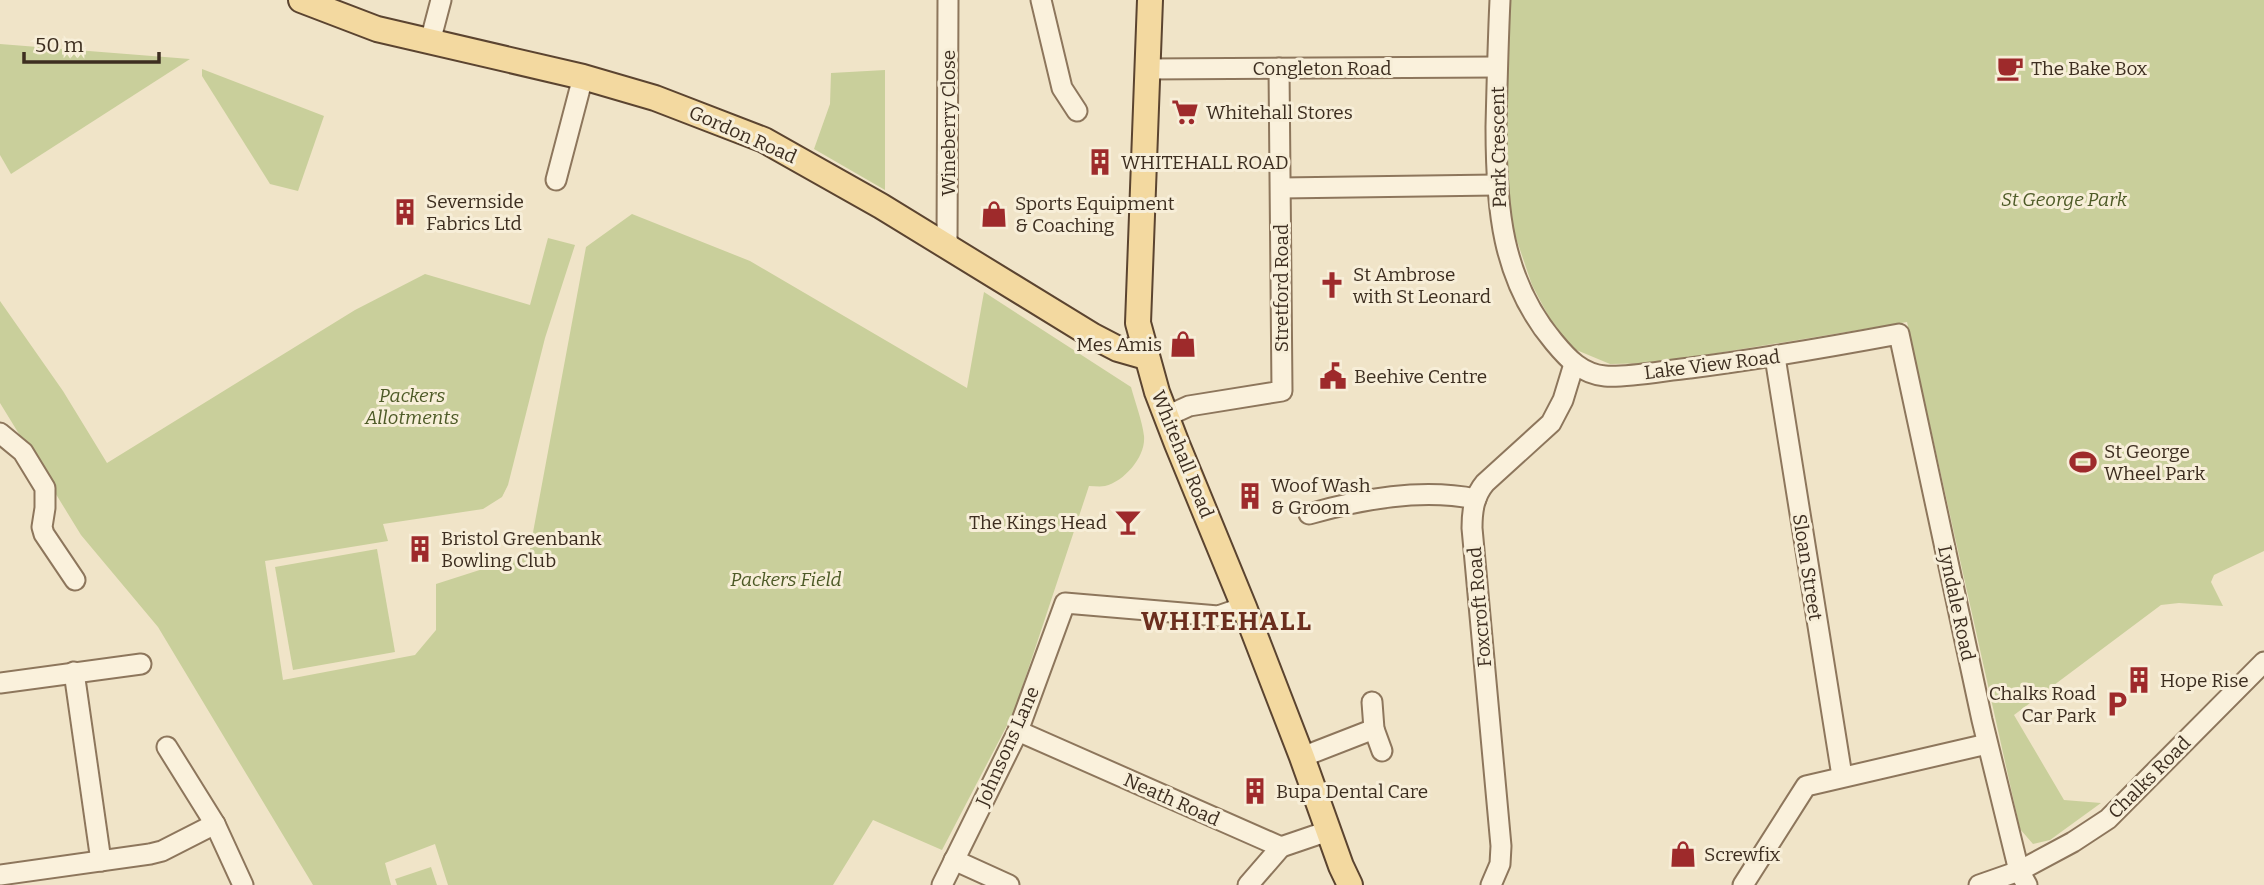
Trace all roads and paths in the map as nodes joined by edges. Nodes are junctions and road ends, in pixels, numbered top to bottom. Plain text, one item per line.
1 (301, 0) edge
2 (441, 0) edge
3 (948, 0) edge
4 (1041, 0) edge
5 (1150, 0) edge
6 (1500, 0) edge
7 (430, 42) junction
8 (1497, 67) junction
9 (1279, 68) junction
10 (1147, 69) junction
11 (583, 77) junction
12 (1077, 111) dead end
13 (556, 180) dead end
14 (1496, 185) junction
15 (1281, 193) junction
16 (947, 246) junction
17 (1542, 328) joint
18 (1899, 334) joint
19 (1146, 357) junction
20 (1775, 357) junction
21 (1574, 364) junction
22 (1167, 416) junction
23 (4, 442) edge
24 (1476, 499) junction
25 (1309, 514) dead end
26 (75, 580) dead end
27 (1244, 607) junction
28 (2264, 662) edge
29 (141, 664) dead end
30 (74, 672) junction
31 (0, 683) edge
32 (1372, 702) dead end
33 (1374, 729) junction
34 (1018, 732) junction
35 (1987, 744) junction
36 (167, 747) dead end
37 (1382, 751) dead end
38 (1302, 757) junction
39 (1842, 776) junction
40 (215, 824) junction
41 (1328, 831) junction
42 (1282, 847) junction
43 (954, 860) junction
44 (101, 861) junction
45 (0, 875) edge
46 (2023, 878) edge
47 (243, 885) edge
48 (942, 885) edge
49 (1009, 885) edge
50 (1248, 885) edge
51 (1350, 885) edge
52 (1491, 885) edge
53 (1743, 885) edge
54 (1979, 885) edge

1 - 7 main road, Gordon Road
2 - 7 street
3 - 16 street, Wineberry Close
4 - 12 street
5 - 10 main road, Whitehall Road
6 - 8 street, Park Crescent
7 - 11 main road, Gordon Road
8 - 9 street, Congleton Road
8 - 14 street, Park Crescent
9 - 10 street, Congleton Road
9 - 15 street, Stretford Road
10 - 19 main road, Whitehall Road
11 - 13 street
11 - 16 main road, Gordon Road
14 - 15 street
14 - 17 street, Park Crescent
15 - 22 street, Stretford Road
16 - 19 main road, Gordon Road
17 - 21 street, Lake View Road
18 - 20 street, Lake View Road
18 - 35 street, Lyndale Road
19 - 22 main road, Whitehall Road
20 - 21 street, Lake View Road
20 - 39 street, Sloan Street
21 - 24 street
22 - 27 main road, Whitehall Road
23 - 26 street
24 - 25 street
24 - 52 street, Foxcroft Road
27 - 34 street, Johnsons Lane
27 - 38 main road, Whitehall Road
28 - 46 street, Chalks Road
29 - 30 street
30 - 31 street
30 - 44 street
32 - 33 street
33 - 37 street
33 - 38 street
34 - 42 street, Neath Road
34 - 43 street, Johnsons Lane
35 - 39 street
35 - 46 street, Lyndale Road
36 - 40 street
38 - 41 main road, Whitehall Road
39 - 53 street
40 - 44 street
40 - 47 street
41 - 42 street
41 - 51 main road, Whitehall Road
42 - 50 street
43 - 48 street, Johnsons Lane
43 - 49 street
44 - 45 street
46 - 54 street, Chalks Road

